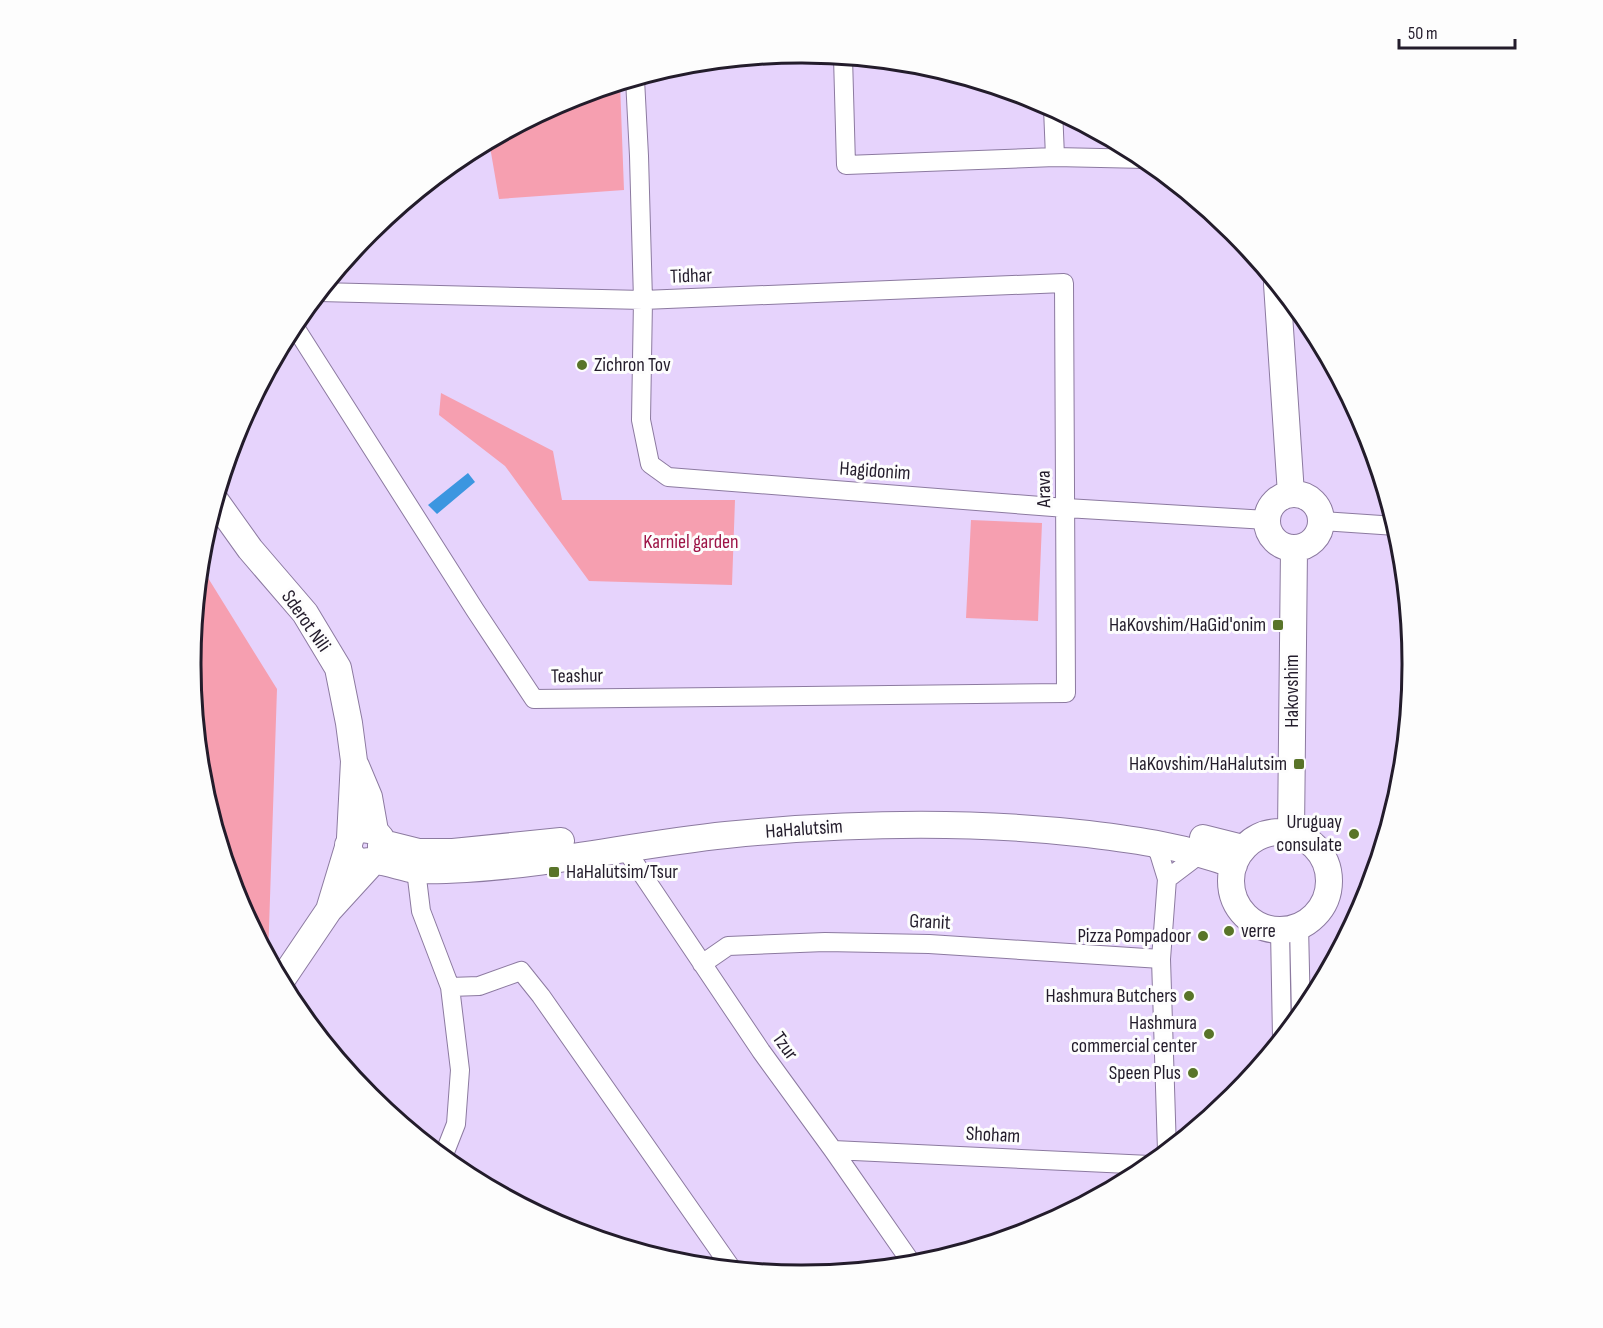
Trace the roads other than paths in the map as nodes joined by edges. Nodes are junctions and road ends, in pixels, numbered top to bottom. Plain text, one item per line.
1 (843, 64) edge
2 (635, 86) edge
3 (1053, 119) edge
4 (1055, 157) junction
5 (1126, 159) edge
6 (1064, 283) joint
7 (330, 292) edge
8 (1277, 297) edge
9 (643, 300) junction
10 (299, 334) edge
11 (1291, 494) junction
12 (1066, 508) junction
13 (221, 509) edge
14 (1266, 520) junction
15 (1322, 521) junction
16 (1386, 525) edge
17 (1294, 549) junction
18 (1066, 693) joint
19 (354, 760) junction
20 (1291, 833) junction
21 (349, 841) junction
22 (1151, 843) junction
23 (377, 845) junction
24 (626, 850) junction
25 (1200, 854) junction
26 (1238, 856) junction
27 (417, 861) junction
28 (1167, 879) junction
29 (329, 910) junction
30 (1290, 928) junction
31 (1161, 959) junction
32 (702, 964) junction
33 (286, 973) edge
34 (450, 987) junction
35 (1299, 1001) edge
36 (1283, 1023) edge
37 (1167, 1141) edge
38 (446, 1148) edge
39 (833, 1150) junction
40 (1135, 1164) edge
41 (906, 1255) edge
42 (726, 1260) edge

1 - 4 street
2 - 9 street, Hagidonim
3 - 4 street
4 - 5 street
6 - 9 street, Tidhar
6 - 12 street, Arava
7 - 9 street, Tidhar
8 - 11 street
9 - 12 street, Hagidonim
10 - 18 street, Teashur
11 - 14 street
11 - 15 street
12 - 14 street, Hagidonim
12 - 18 street, Arava
13 - 19 street, Sderot Nili
14 - 17 street
15 - 16 street
15 - 17 street
17 - 20 street, Hakovshim
19 - 21 street, Sderot Nili
19 - 23 street, Sderot Nili
20 - 26 street
20 - 30 street
21 - 23 street, HaHalutsim
21 - 29 street, Sderot Nili
22 - 24 street, HaHalutsim
22 - 25 street, HaHalutsim
22 - 28 street
23 - 27 street, HaHalutsim
23 - 29 street, Sderot Nili
24 - 27 street, HaHalutsim
24 - 32 street, Tzur
25 - 26 street, HaHalutsim
25 - 28 street
26 - 27 street, HaHalutsim
26 - 30 street
27 - 34 street
28 - 31 street
29 - 33 street, Sderot Nili
30 - 35 street
30 - 36 street
31 - 32 street, Granit
31 - 37 street
32 - 39 street, Tzur
34 - 38 street
34 - 42 street
39 - 40 street, Shoham
39 - 41 street, Tzur

